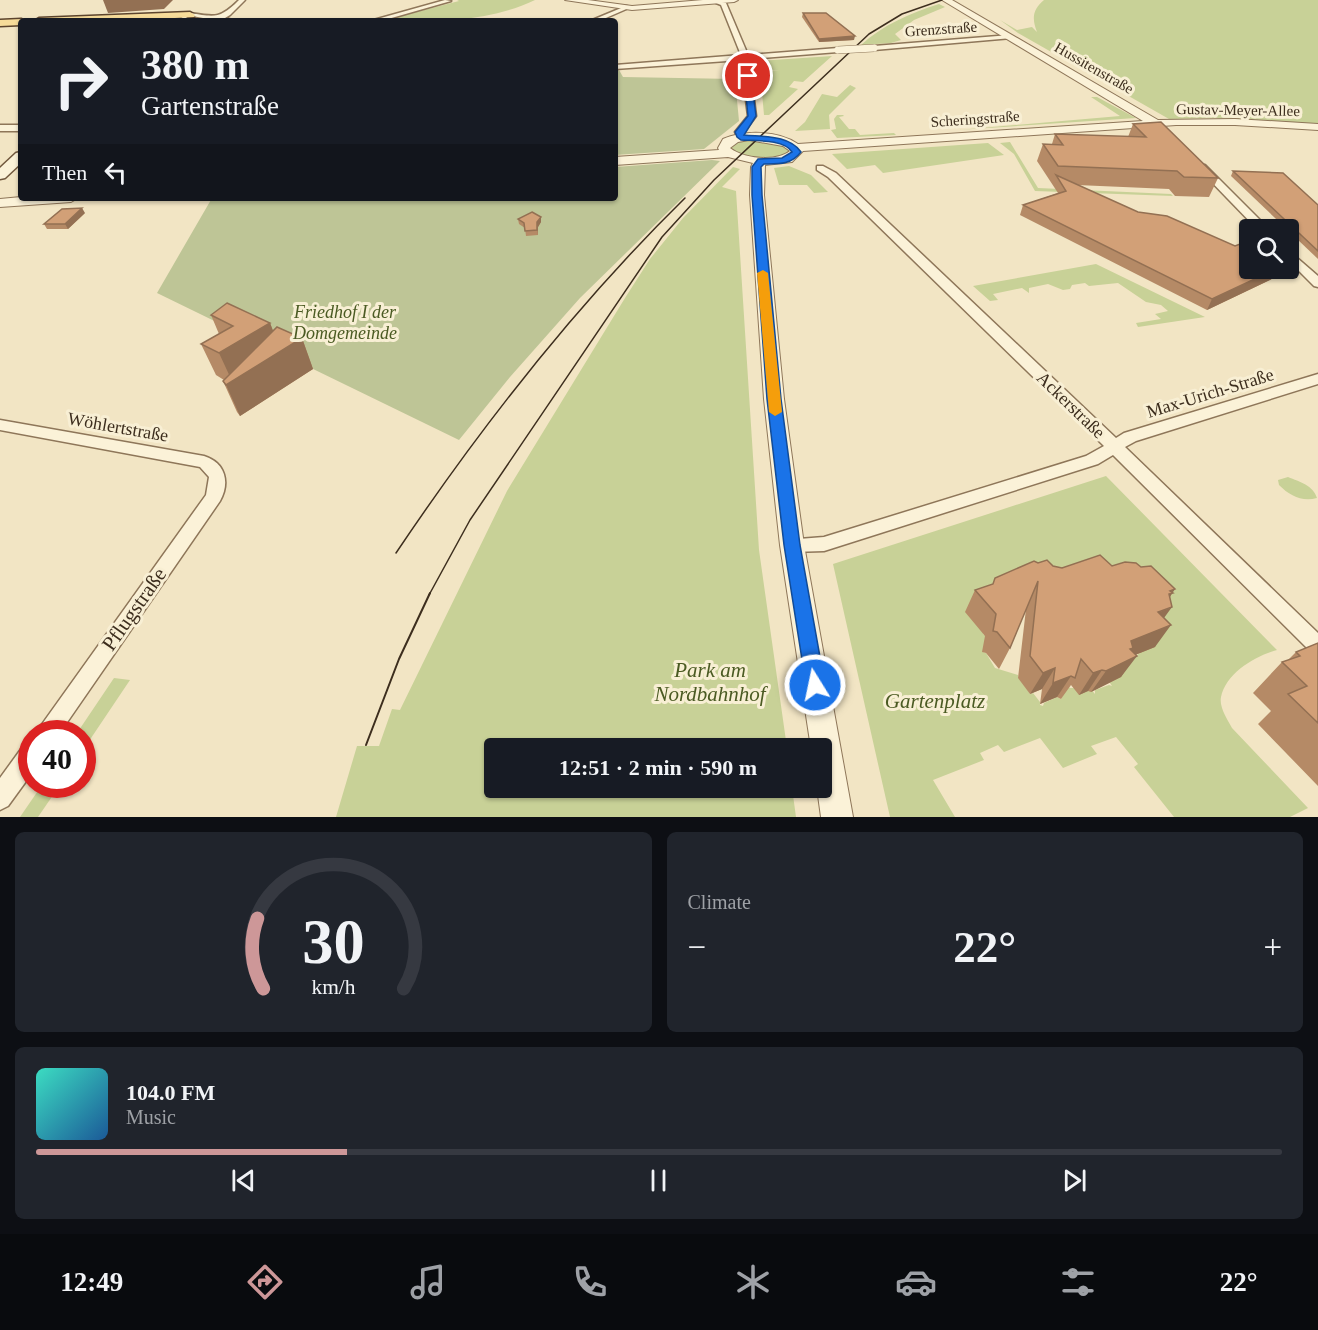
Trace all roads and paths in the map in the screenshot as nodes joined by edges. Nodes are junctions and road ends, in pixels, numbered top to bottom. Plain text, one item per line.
1 (242, 0) edge
2 (569, 0) edge
3 (734, 0) edge
4 (448, 1) edge
5 (714, 1) edge
6 (950, 2) edge
7 (182, 5) dead end
8 (200, 6) dead end
9 (628, 7) junction
10 (168, 18) edge
11 (185, 18) edge
12 (219, 18) edge
13 (384, 18) edge
14 (600, 18) edge
15 (0, 22) edge
16 (18, 22) edge
17 (1010, 37) junction
18 (745, 57) junction
19 (618, 67) edge
20 (1318, 127) edge
21 (0, 128) edge
22 (18, 128) edge
23 (1161, 128) junction
24 (741, 137) junction
25 (795, 148) junction
26 (728, 153) junction
27 (18, 159) edge
28 (618, 160) edge
29 (761, 161) junction
30 (1197, 163) edge
31 (820, 168) dead end
32 (0, 175) edge
33 (18, 201) edge
34 (0, 202) edge
35 (1254, 219) edge
36 (1299, 264) edge
37 (1318, 283) edge
38 (1318, 380) edge
39 (0, 425) edge
40 (1115, 447) junction
41 (219, 481) joint
42 (792, 545) junction
43 (1318, 646) edge
44 (56, 720) edge
45 (18, 773) edge
46 (0, 798) edge
47 (837, 817) edge

1 - 12 street
2 - 9 street
3 - 5 street
4 - 13 street
5 - 9 street
5 - 18 street
6 - 17 street, Hussitenstraße
7 - 10 main road
8 - 11 main road
9 - 14 street
10 - 11 main road
15 - 16 main road
17 - 18 street, Grenzstraße, bridge
17 - 23 street, Hussitenstraße
18 - 19 street
18 - 24 street
20 - 23 street, Gustav-Meyer-Allee
21 - 22 street
23 - 25 street, Scheringstraße
24 - 25 street
24 - 26 street
25 - 29 street
26 - 28 street
26 - 29 street
27 - 32 main road
29 - 42 street
30 - 35 street
31 - 40 street, Ackerstraße
33 - 34 street
36 - 37 street
38 - 40 street, Max-Urich-Straße
39 - 41 street, Wöhlertstraße
40 - 42 street
40 - 43 street, Ackerstraße
41 - 44 street, Pflugstraße
42 - 47 street
45 - 46 street

